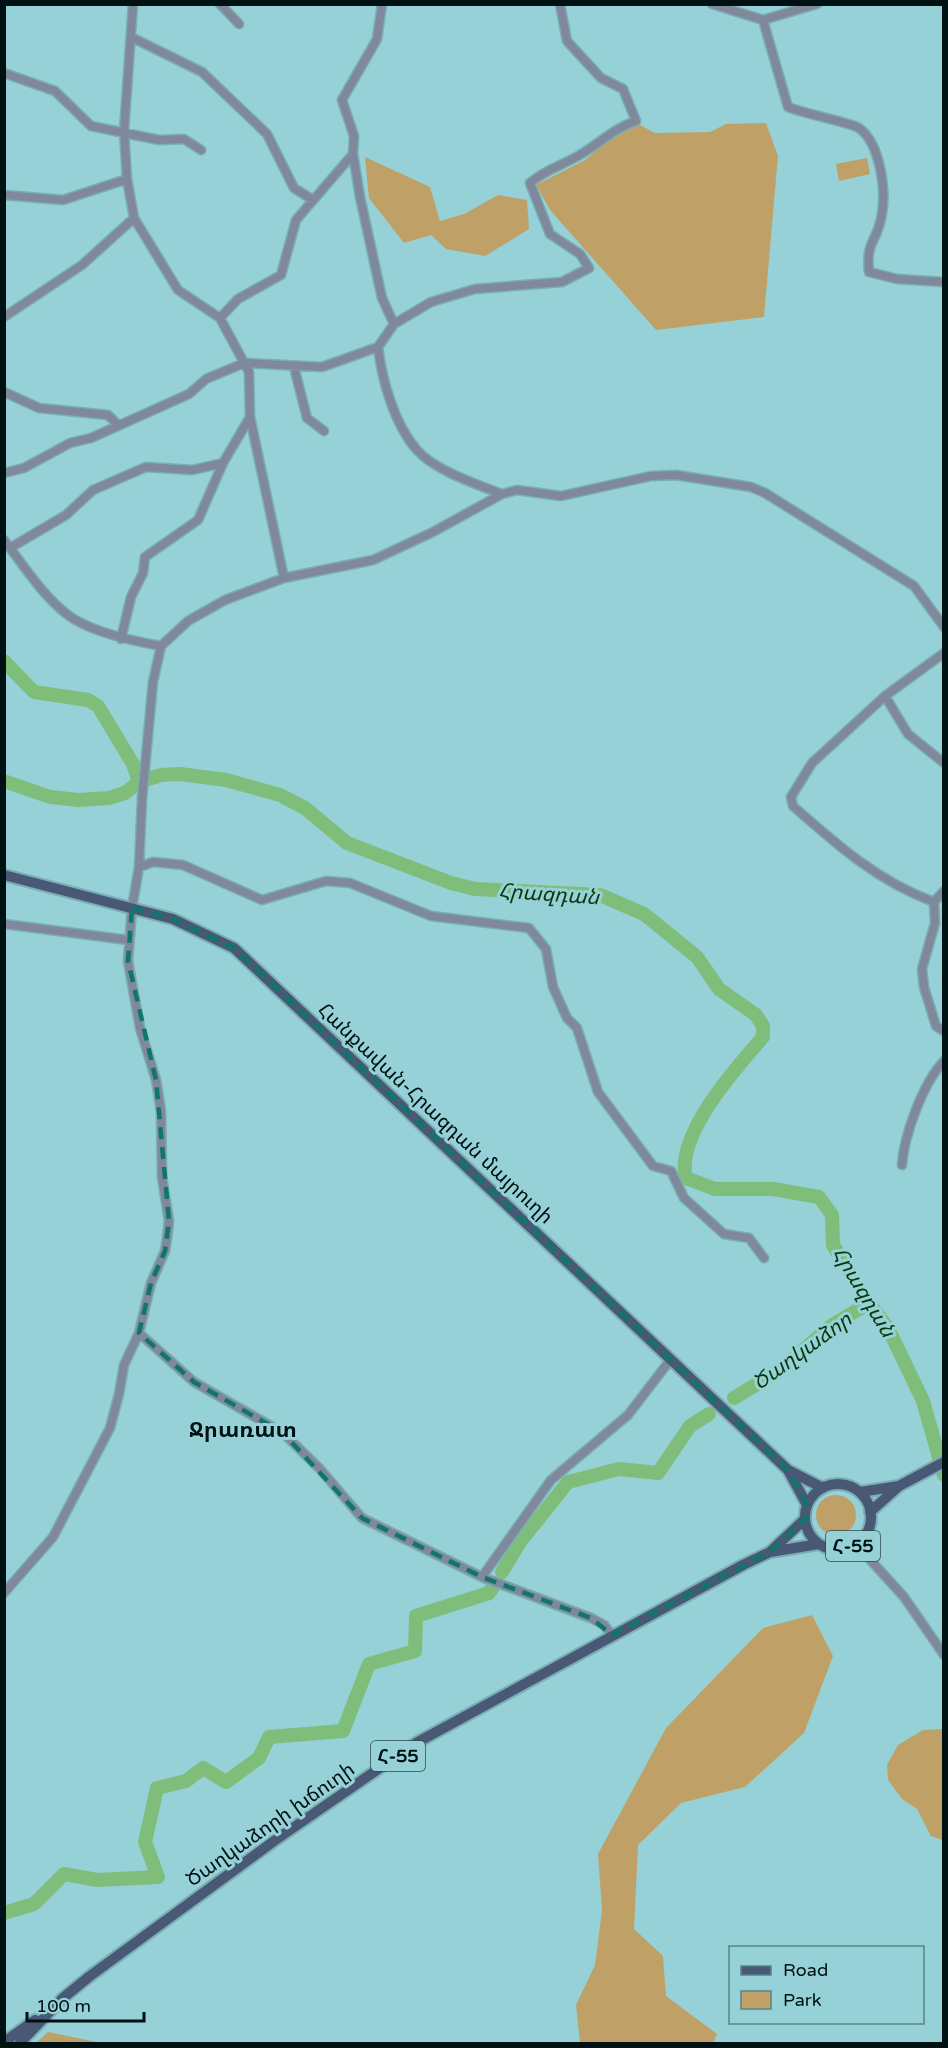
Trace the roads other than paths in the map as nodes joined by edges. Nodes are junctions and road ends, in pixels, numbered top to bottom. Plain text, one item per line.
1 (133, 4) edge
2 (220, 4) edge
3 (382, 4) edge
4 (560, 4) edge
5 (712, 4) edge
6 (817, 4) edge
7 (763, 20) junction
8 (239, 24) dead end
9 (131, 38) junction
10 (4, 73) edge
11 (124, 131) junction
12 (201, 150) dead end
13 (353, 154) junction
14 (127, 179) junction
15 (4, 195) edge
16 (313, 200) junction
17 (134, 218) junction
18 (944, 282) edge
19 (4, 317) edge
20 (220, 318) junction
21 (394, 324) junction
22 (378, 347) junction
23 (244, 363) junction
24 (294, 367) junction
25 (4, 392) edge
26 (250, 417) junction
27 (118, 425) junction
28 (324, 431) dead end
29 (224, 463) junction
30 (4, 473) edge
31 (502, 494) junction
32 (7, 544) edge
33 (284, 578) junction
34 (944, 627) edge
35 (121, 639) junction
36 (161, 645) junction
37 (944, 653) edge
38 (885, 696) junction
39 (944, 763) edge
40 (139, 867) junction
41 (4, 875) edge
42 (944, 891) edge
43 (934, 902) junction
44 (132, 908) junction
45 (4, 924) edge
46 (128, 940) junction
47 (944, 1031) edge
48 (944, 1061) edge
49 (902, 1165) dead end
50 (764, 1258) dead end
51 (139, 1332) junction
52 (671, 1359) junction
53 (944, 1462) edge
54 (788, 1470) junction
55 (899, 1486) junction
56 (823, 1488) junction
57 (860, 1492) junction
58 (807, 1505) junction
59 (870, 1512) junction
60 (805, 1519) junction
61 (819, 1544) junction
62 (856, 1544) junction
63 (771, 1552) junction
64 (482, 1577) junction
65 (4, 1593) edge
66 (612, 1635) junction
67 (944, 1655) edge
68 (55, 2005) junction
69 (4, 2042) edge
70 (19, 2043) edge

1 - 9 street
2 - 8 street
3 - 13 street
4 - 21 street
5 - 7 street
6 - 7 street
7 - 18 street
9 - 11 street
9 - 16 street
10 - 11 street
11 - 12 street
11 - 14 street
13 - 16 street
13 - 21 street
14 - 15 street
14 - 17 street
16 - 20 street
17 - 19 street
17 - 20 street
20 - 23 street
21 - 22 street
22 - 24 street
22 - 31 street
23 - 24 street
23 - 26 street
23 - 27 street
24 - 28 street
25 - 27 street
26 - 29 street
26 - 33 street
27 - 30 street
29 - 32 street
29 - 35 street
31 - 33 street
31 - 34 street
32 - 35 street
33 - 36 street
35 - 36 street
36 - 40 street
37 - 38 street
38 - 39 street
38 - 43 street
40 - 44 street
40 - 50 street
41 - 44 main road, Հանքավան-Հրազդան մայրուղի
42 - 43 street
43 - 47 street
44 - 46 street
44 - 52 main road, Հանքավան-Հրազդան մայրուղի
45 - 46 street
46 - 51 street
48 - 49 street
51 - 64 street
51 - 65 street
52 - 54 main road, Հանքավան-Հրազդան մայրուղի
52 - 64 street
53 - 55 main road, Հ-55
54 - 56 main road, Հանքավան-Հրազդան մայրուղի
54 - 58 main road, Հանքավան-Հրազդան մայրուղի
55 - 57 main road, Հ-55
55 - 59 main road, Հ-55
56 - 57 main road, Հ-55
56 - 58 main road
57 - 59 main road, Հ-55
58 - 60 main road, Հ-55
59 - 62 main road, Հ-55
60 - 61 main road, Հ-55
60 - 63 main road, Ծաղկաձորի խճուղի / Հ-55
61 - 62 main road, Հ-55
61 - 63 main road, Ծաղկաձորի խճուղի / Հ-55
62 - 67 street
63 - 66 main road, Ծաղկաձորի խճուղի / Հ-55
64 - 66 street
66 - 68 main road, Ծաղկաձորի խճուղի / Հ-55
68 - 69 main road, Հ-55
68 - 70 main road

